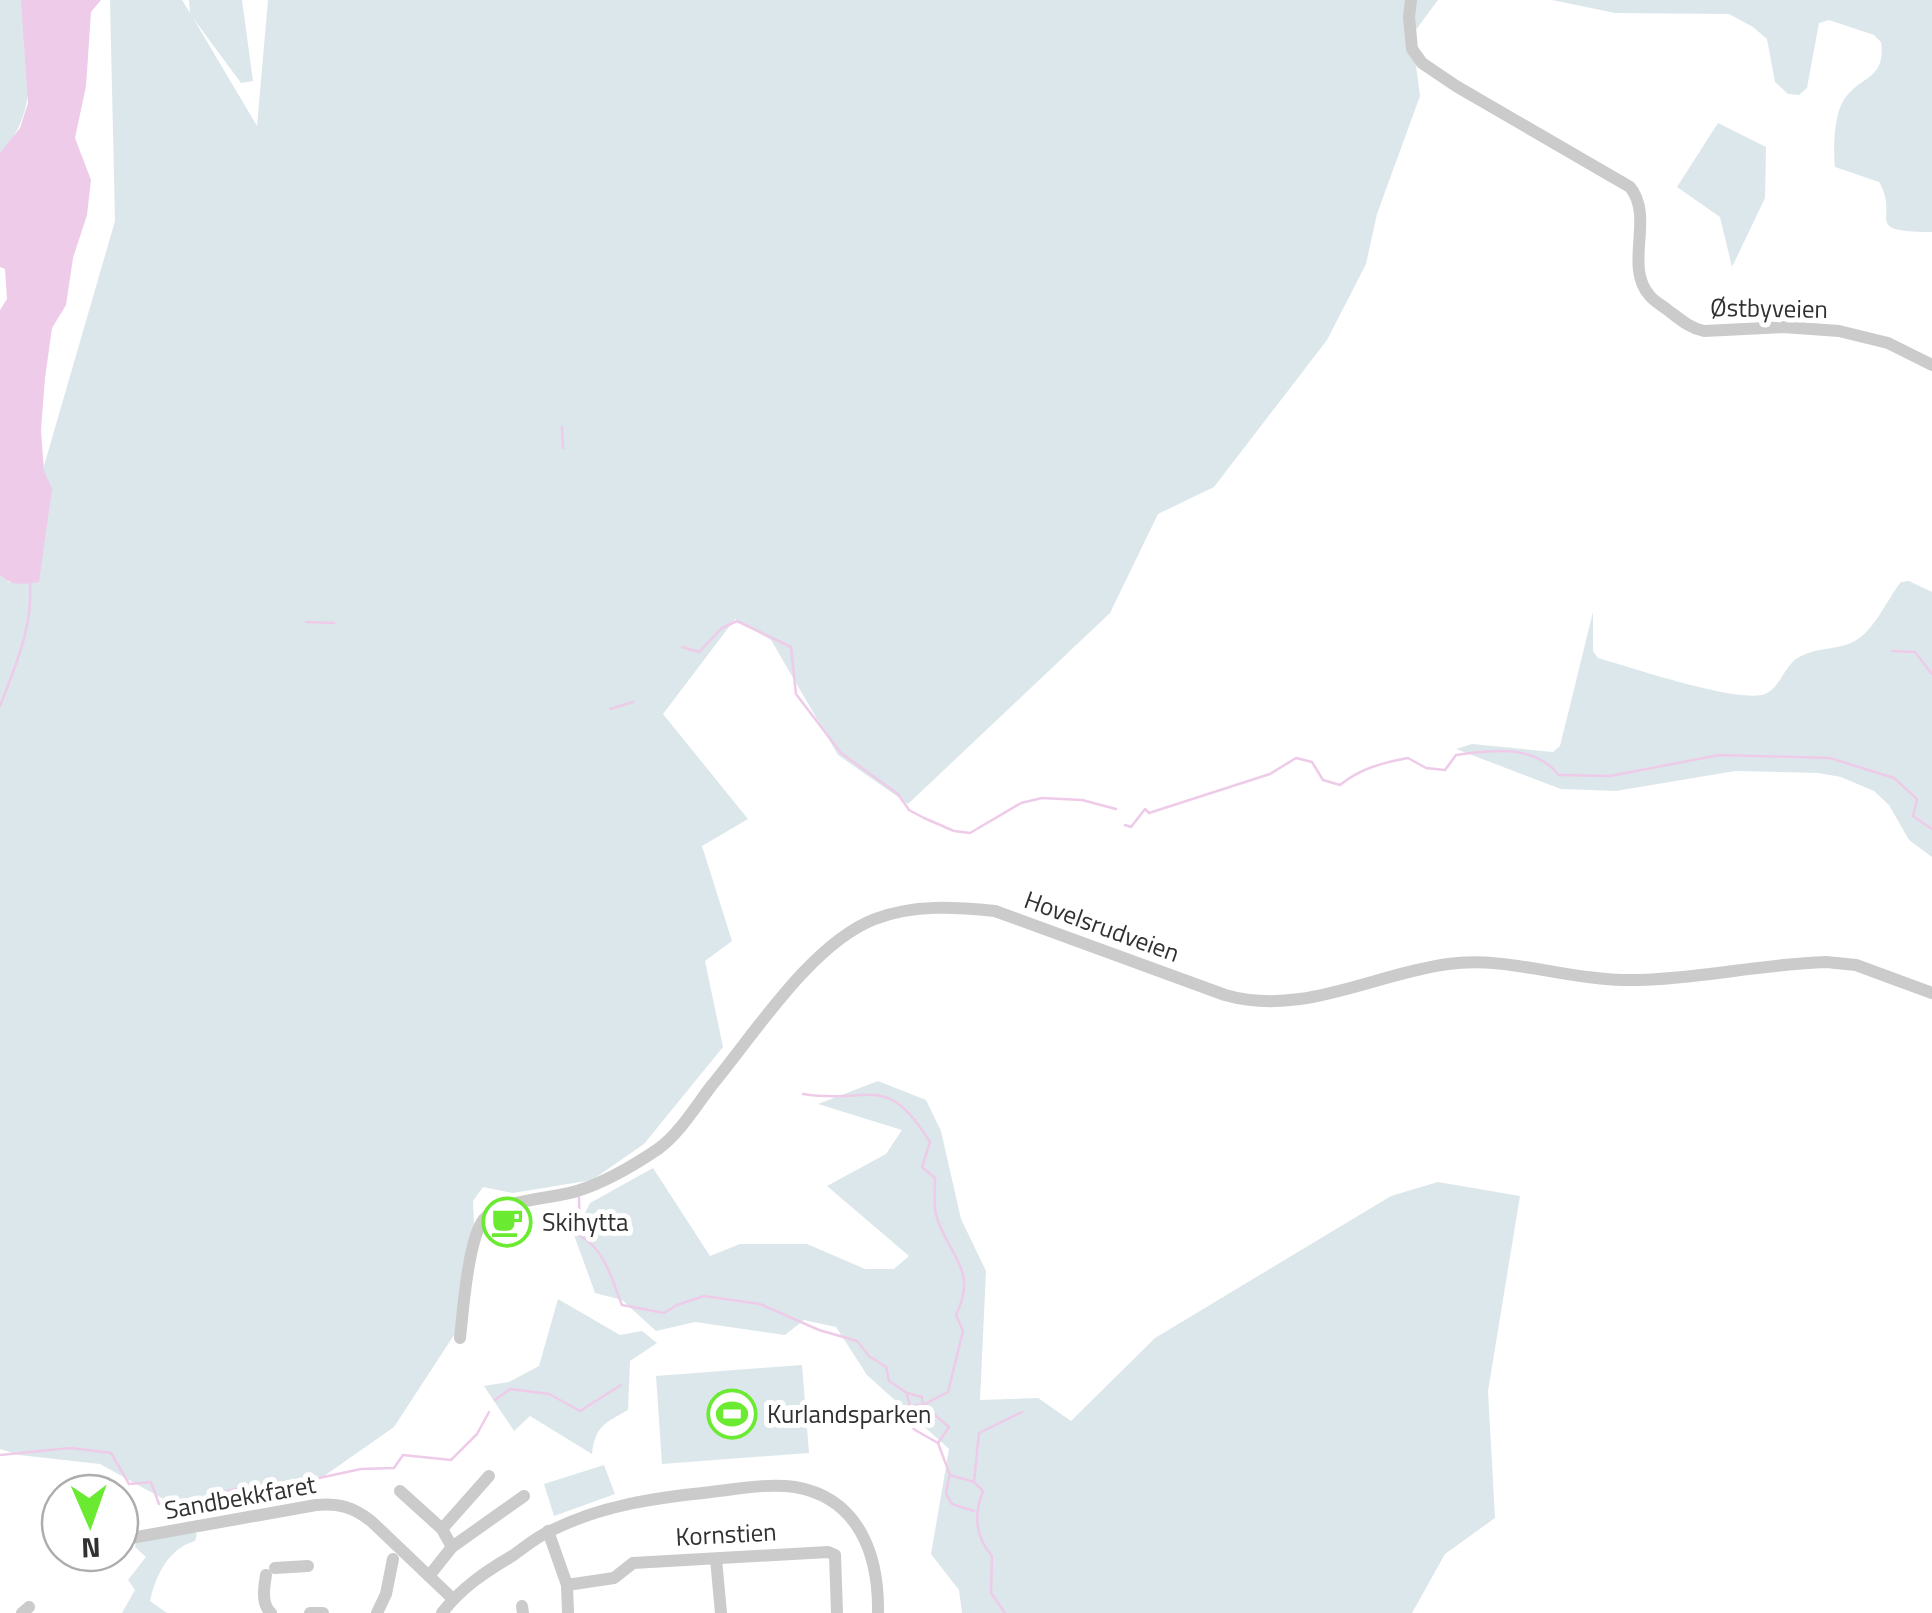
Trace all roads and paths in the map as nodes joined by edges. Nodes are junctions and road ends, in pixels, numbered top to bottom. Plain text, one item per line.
1 (1412, 0) edge
2 (1932, 366) edge
3 (1932, 992) edge
4 (460, 1338) dead end
5 (489, 1476) dead end
6 (400, 1492) dead end
7 (524, 1496) dead end
8 (442, 1529) junction
9 (548, 1531) junction
10 (140, 1536) edge
11 (452, 1547) junction
12 (394, 1559) dead end
13 (716, 1559) junction
14 (308, 1566) dead end
15 (429, 1576) junction
16 (567, 1586) junction
17 (453, 1598) junction
18 (322, 1612) edge
19 (271, 1613) edge
20 (310, 1613) edge
21 (377, 1613) edge
22 (442, 1613) edge
23 (568, 1613) edge
24 (720, 1613) edge
25 (838, 1613) edge
26 (878, 1613) edge

1 - 2 street, Østbyveien
3 - 4 street, Hovelsrudveien
5 - 8 street
6 - 8 street
7 - 11 street
8 - 11 street
9 - 16 street
9 - 17 street
9 - 26 street
10 - 15 street, Sandbekkfaret
11 - 15 street
12 - 21 street
13 - 16 street, Kornstien
13 - 24 street
13 - 25 street, Kornstien
14 - 19 street
15 - 17 street, Sandbekkfaret
16 - 23 street
17 - 22 street
18 - 20 street

